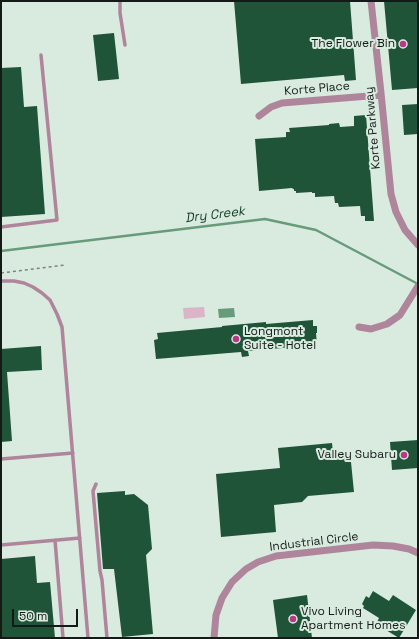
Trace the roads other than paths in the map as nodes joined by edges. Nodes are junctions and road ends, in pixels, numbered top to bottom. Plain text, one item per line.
1 (120, 1) edge
2 (371, 1) edge
3 (125, 45) dead end
4 (41, 55) dead end
5 (381, 95) junction
6 (259, 116) dead end
7 (1, 227) edge
8 (418, 245) edge
9 (1, 281) edge
10 (418, 286) edge
11 (359, 327) dead end
12 (73, 453) junction
13 (1, 459) edge
14 (96, 484) dead end
15 (80, 538) junction
16 (55, 540) junction
17 (1, 545) edge
18 (418, 553) edge
19 (63, 638) edge
20 (88, 638) edge
21 (107, 638) edge
22 (214, 638) edge

1 - 3 lane
2 - 5 street, Korte Parkway
4 - 7 lane
5 - 6 street, Korte Place
5 - 8 street, Korte Parkway
9 - 12 lane
10 - 11 street
12 - 13 lane
12 - 15 lane
14 - 21 lane
15 - 16 lane
15 - 20 lane
16 - 17 lane
16 - 19 lane
18 - 22 street, Industrial Circle

